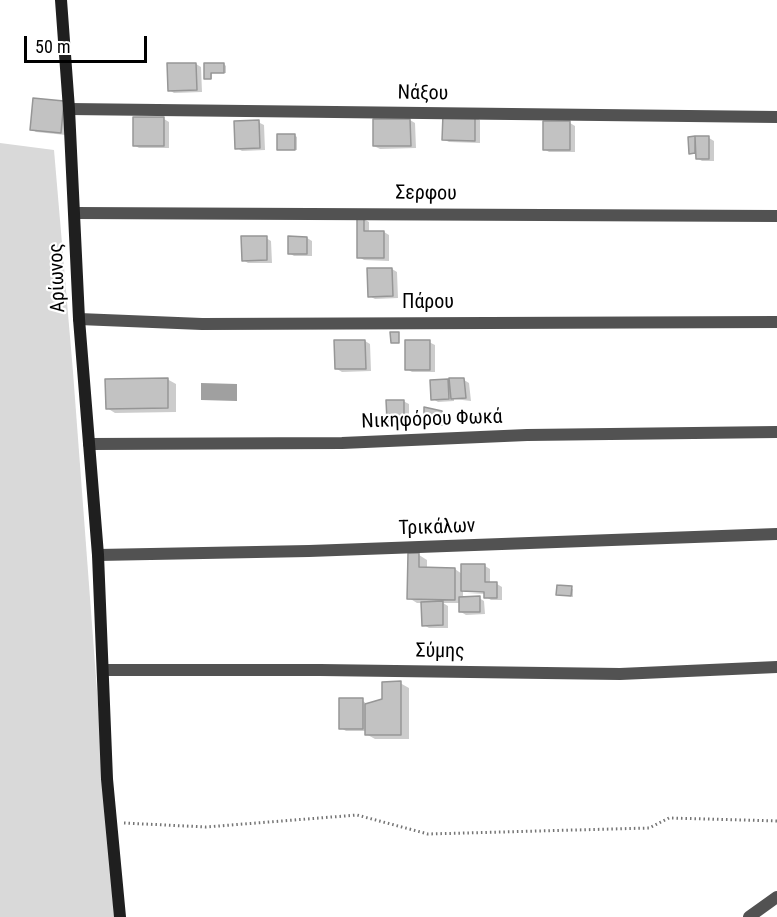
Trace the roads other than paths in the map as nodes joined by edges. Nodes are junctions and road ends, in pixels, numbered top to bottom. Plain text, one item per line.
1 (61, 0) edge
2 (69, 109) junction
3 (777, 117) edge
4 (75, 213) junction
5 (777, 216) edge
6 (79, 319) junction
7 (777, 322) edge
8 (777, 432) edge
9 (89, 444) junction
10 (777, 534) edge
11 (98, 555) junction
12 (777, 667) edge
13 (103, 670) junction
14 (777, 897) edge
15 (120, 917) edge
16 (749, 917) edge

1 - 2 street, Αρίωνος
2 - 3 street, Νάξου
2 - 4 street, Αρίωνος
4 - 5 street, Σερφου
4 - 6 street, Αρίωνος
6 - 7 street, Πάρου
6 - 9 street, Αρίωνος
8 - 9 street, Νικηφόρου Φωκά
9 - 11 street, Αρίωνος
10 - 11 street, Τρικάλων
11 - 13 street, Αρίωνος
12 - 13 street, Σύμης
13 - 15 street, Αρίωνος
14 - 16 street

